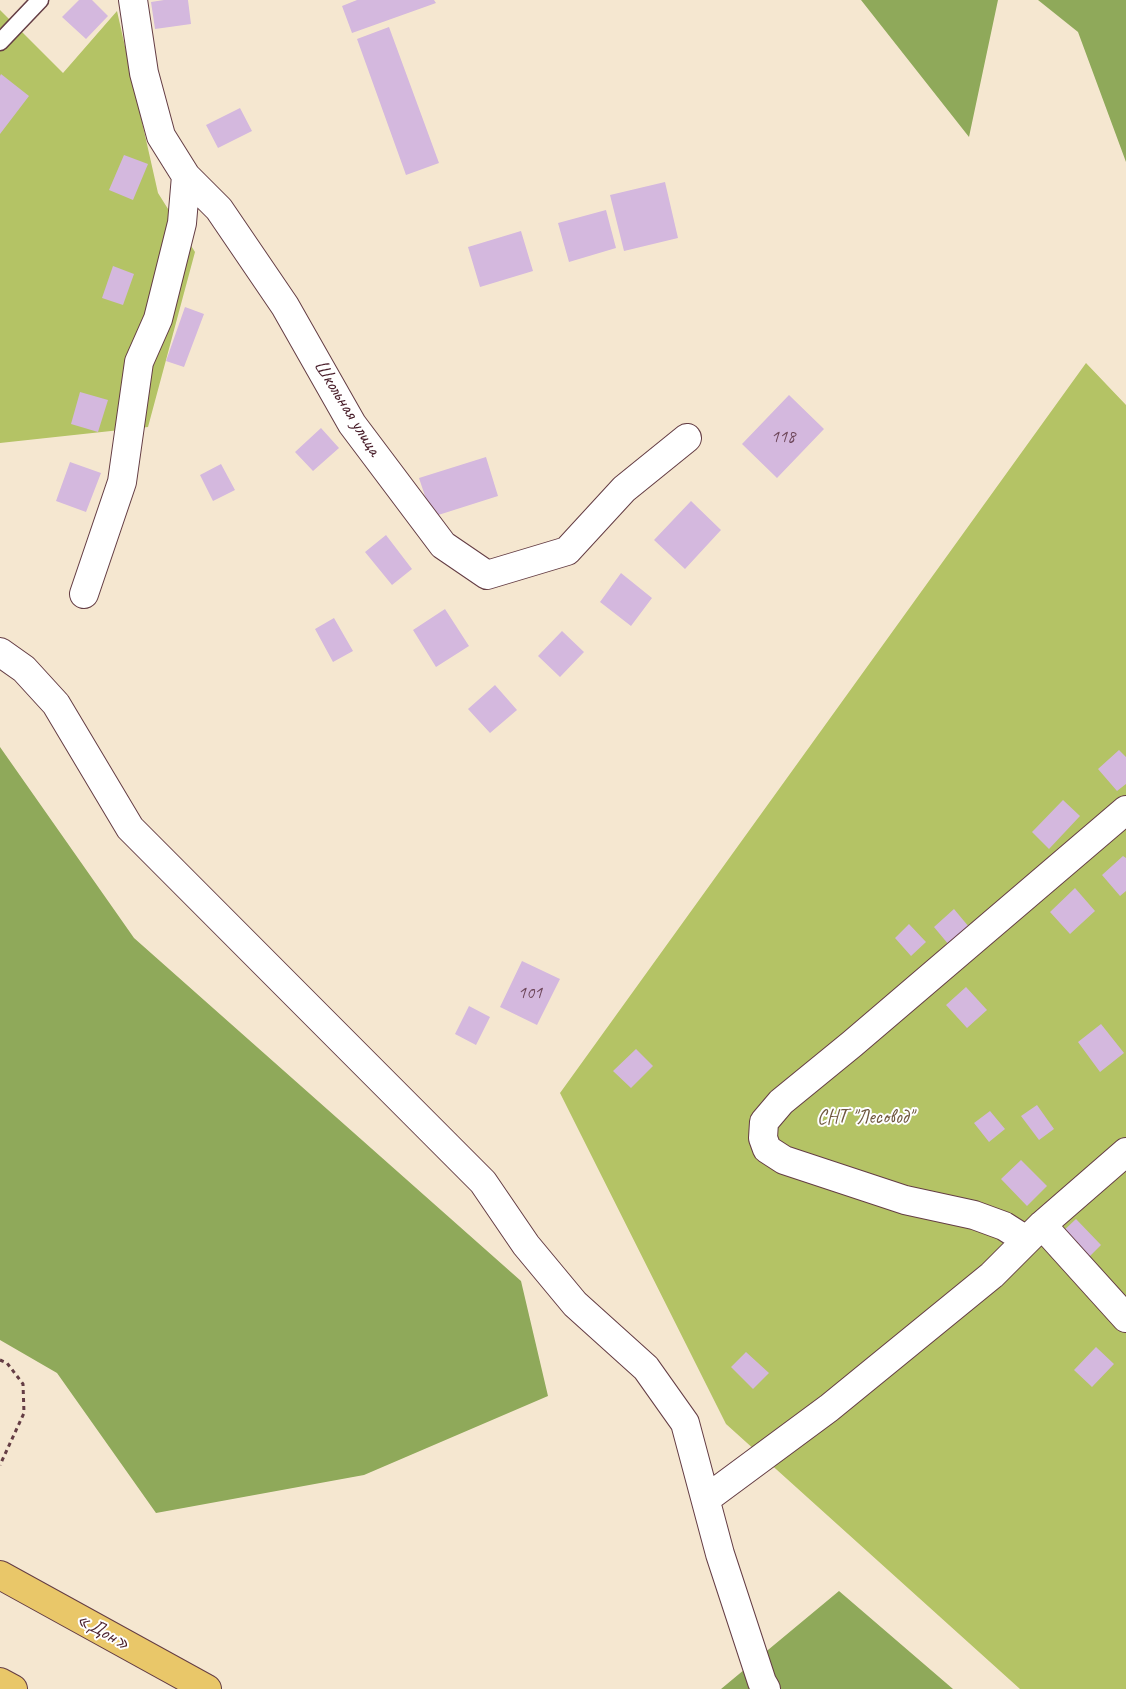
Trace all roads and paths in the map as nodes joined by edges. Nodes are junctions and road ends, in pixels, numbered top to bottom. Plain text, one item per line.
1 (40, 0) edge
2 (132, 0) edge
3 (0, 42) edge
4 (186, 176) junction
5 (688, 438) dead end
6 (84, 594) dead end
7 (0, 652) edge
8 (1126, 810) edge
9 (1126, 1152) edge
10 (1034, 1232) junction
11 (1126, 1318) edge
12 (0, 1360) edge
13 (0, 1465) edge
14 (706, 1499) junction
15 (0, 1575) edge
16 (0, 1682) edge
17 (13, 1689) edge
18 (207, 1689) edge
19 (766, 1689) edge

1 - 3 lane
2 - 4 street, Школьная улица
4 - 5 street, Школьная улица
4 - 6 street
7 - 14 street
8 - 10 street
9 - 10 street
10 - 11 street
10 - 14 street
12 - 13 path
14 - 19 street
15 - 18 highway, «Дон»
16 - 17 highway

